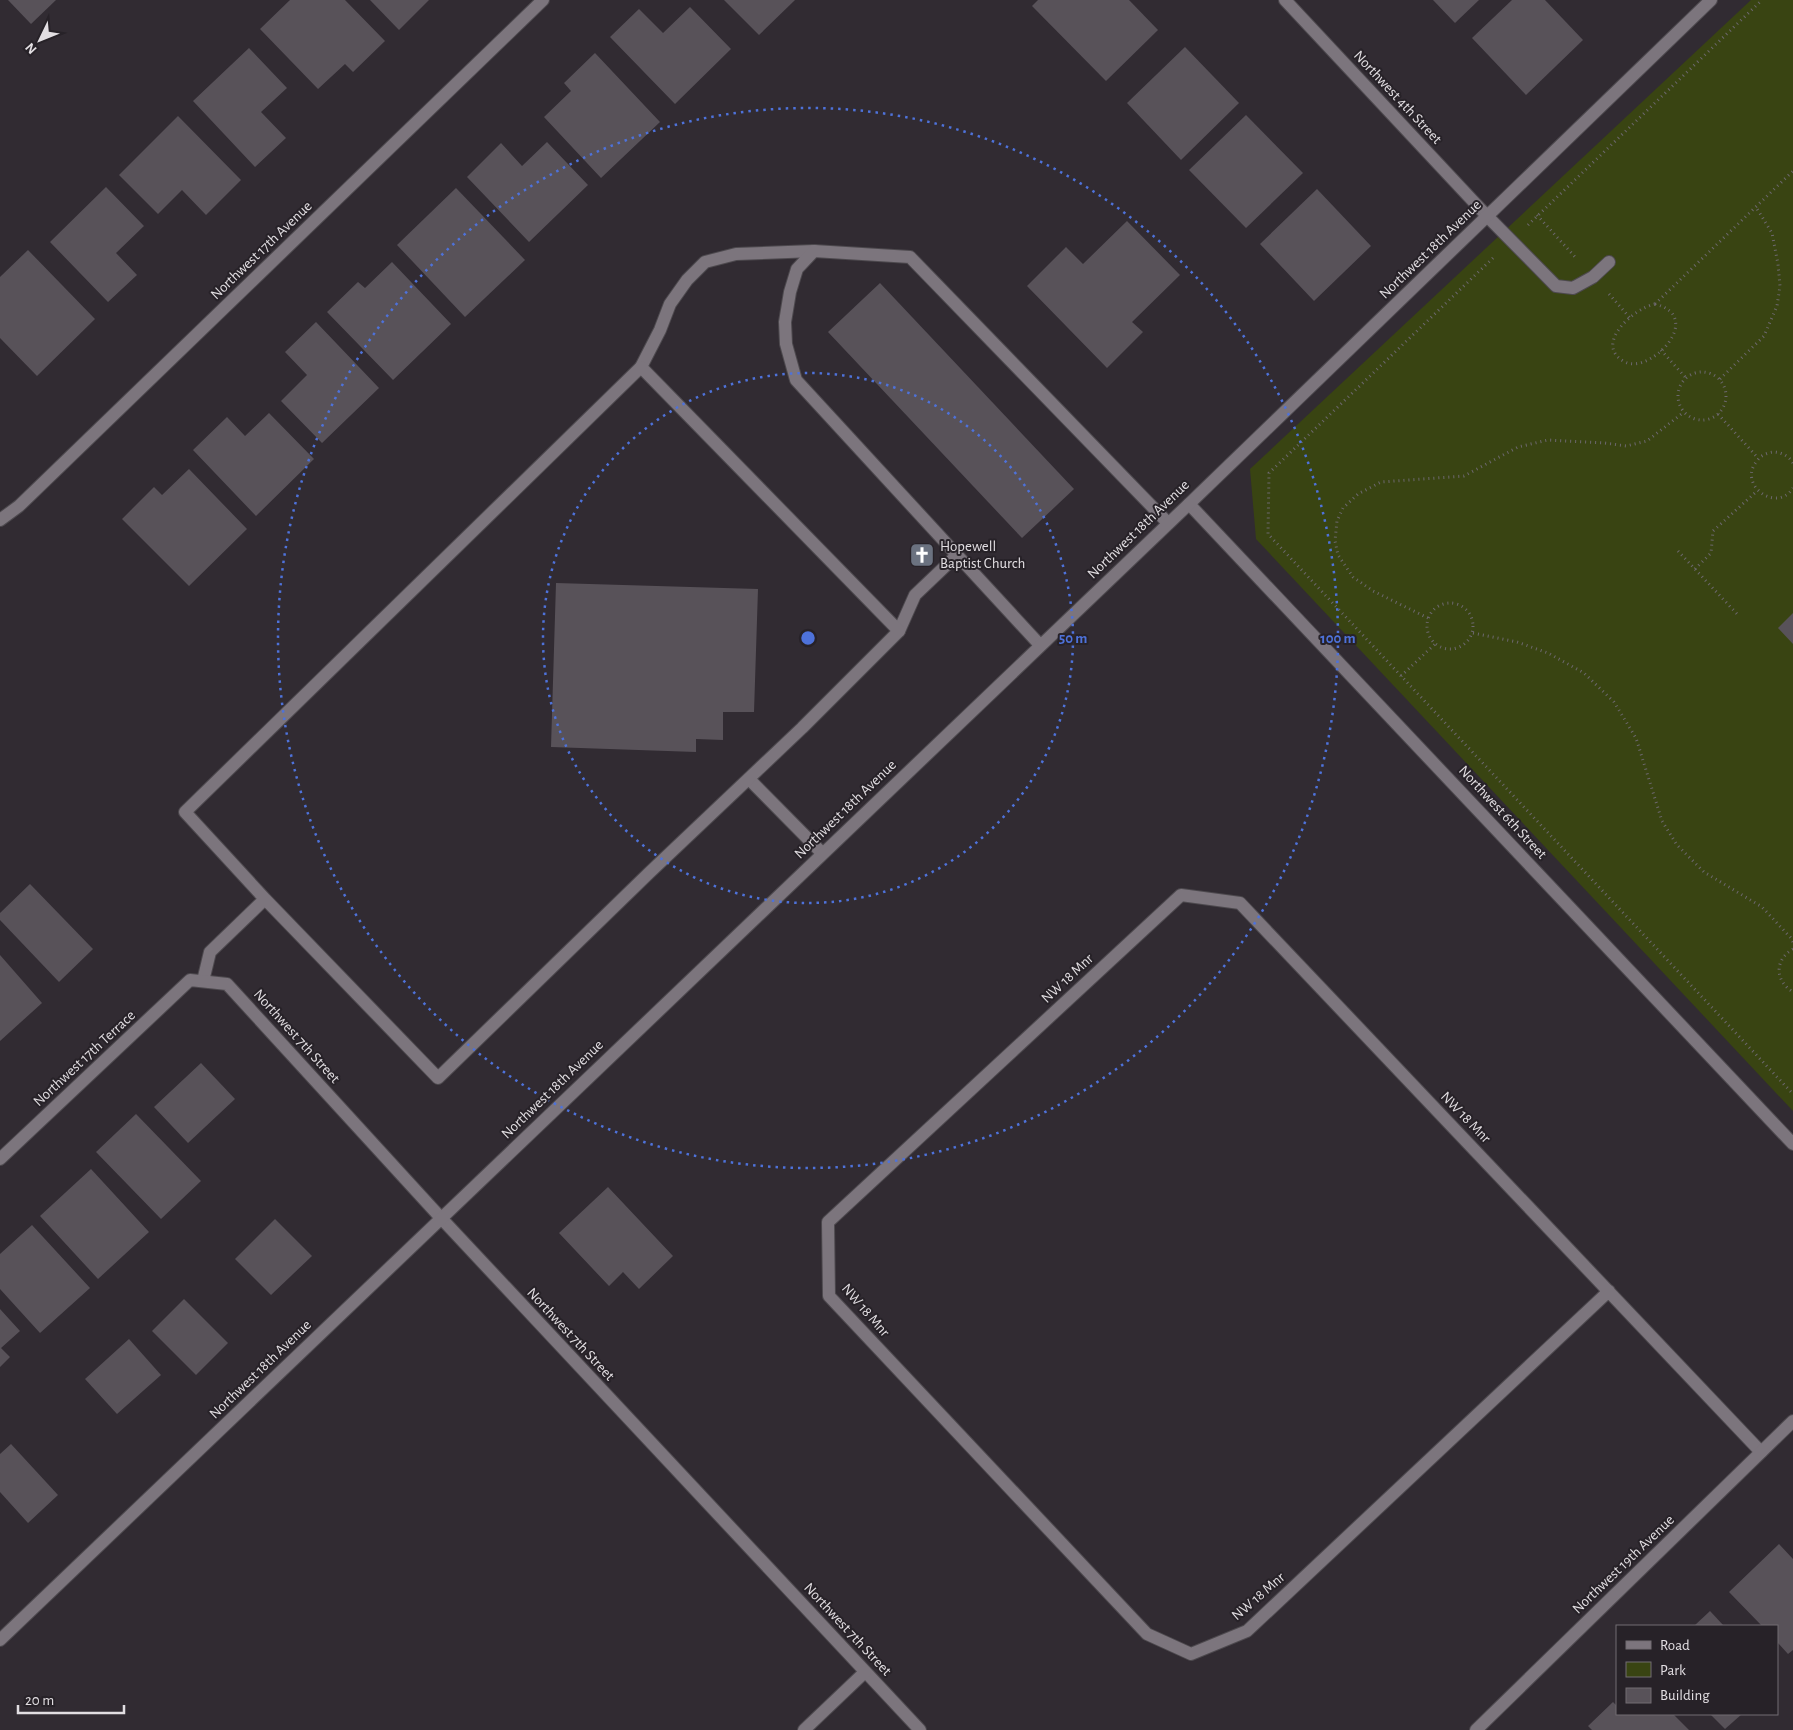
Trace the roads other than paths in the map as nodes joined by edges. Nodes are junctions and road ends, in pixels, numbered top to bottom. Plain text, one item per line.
1 (543, 0) edge
2 (1285, 0) edge
3 (1711, 0) edge
4 (1487, 216) junction
5 (814, 251) junction
6 (1609, 262) dead end
7 (641, 367) junction
8 (1189, 504) junction
9 (0, 520) edge
10 (1168, 523) junction
11 (957, 555) junction
12 (899, 631) junction
13 (1040, 645) junction
14 (749, 779) junction
15 (822, 853) junction
16 (265, 899) junction
17 (197, 981) junction
18 (1793, 1144) edge
19 (0, 1159) edge
20 (441, 1218) junction
21 (1609, 1291) junction
22 (1793, 1421) edge
23 (1761, 1452) junction
24 (0, 1640) edge
25 (866, 1672) junction
26 (804, 1730) edge
27 (920, 1730) edge
28 (1476, 1730) edge

1 - 9 street, Northwest 17th Avenue
2 - 4 street, Northwest 4th Street
3 - 4 street, Northwest 18th Avenue
4 - 6 street, Northwest 4th Street
4 - 8 street, Northwest 18th Avenue
5 - 7 street
5 - 10 street
5 - 11 street
7 - 12 street
7 - 16 street
8 - 10 street, Northwest 18th Avenue
8 - 18 street, Northwest 6th Street
10 - 13 street, Northwest 18th Avenue
11 - 12 street
11 - 13 street
12 - 14 street
13 - 15 street, Northwest 18th Avenue
14 - 15 street
14 - 16 street
15 - 20 street, Northwest 18th Avenue
16 - 17 street
17 - 19 street, Northwest 17th Terrace
17 - 20 street, Northwest 7th Street
20 - 24 street, Northwest 18th Avenue
20 - 25 street, Northwest 7th Street
21 - 21 street, NW 18 Mnr
21 - 23 street, NW 18 Mnr
22 - 23 street, Northwest 19th Avenue
23 - 28 street, Northwest 19th Avenue
25 - 26 street
25 - 27 street, Northwest 7th Street

